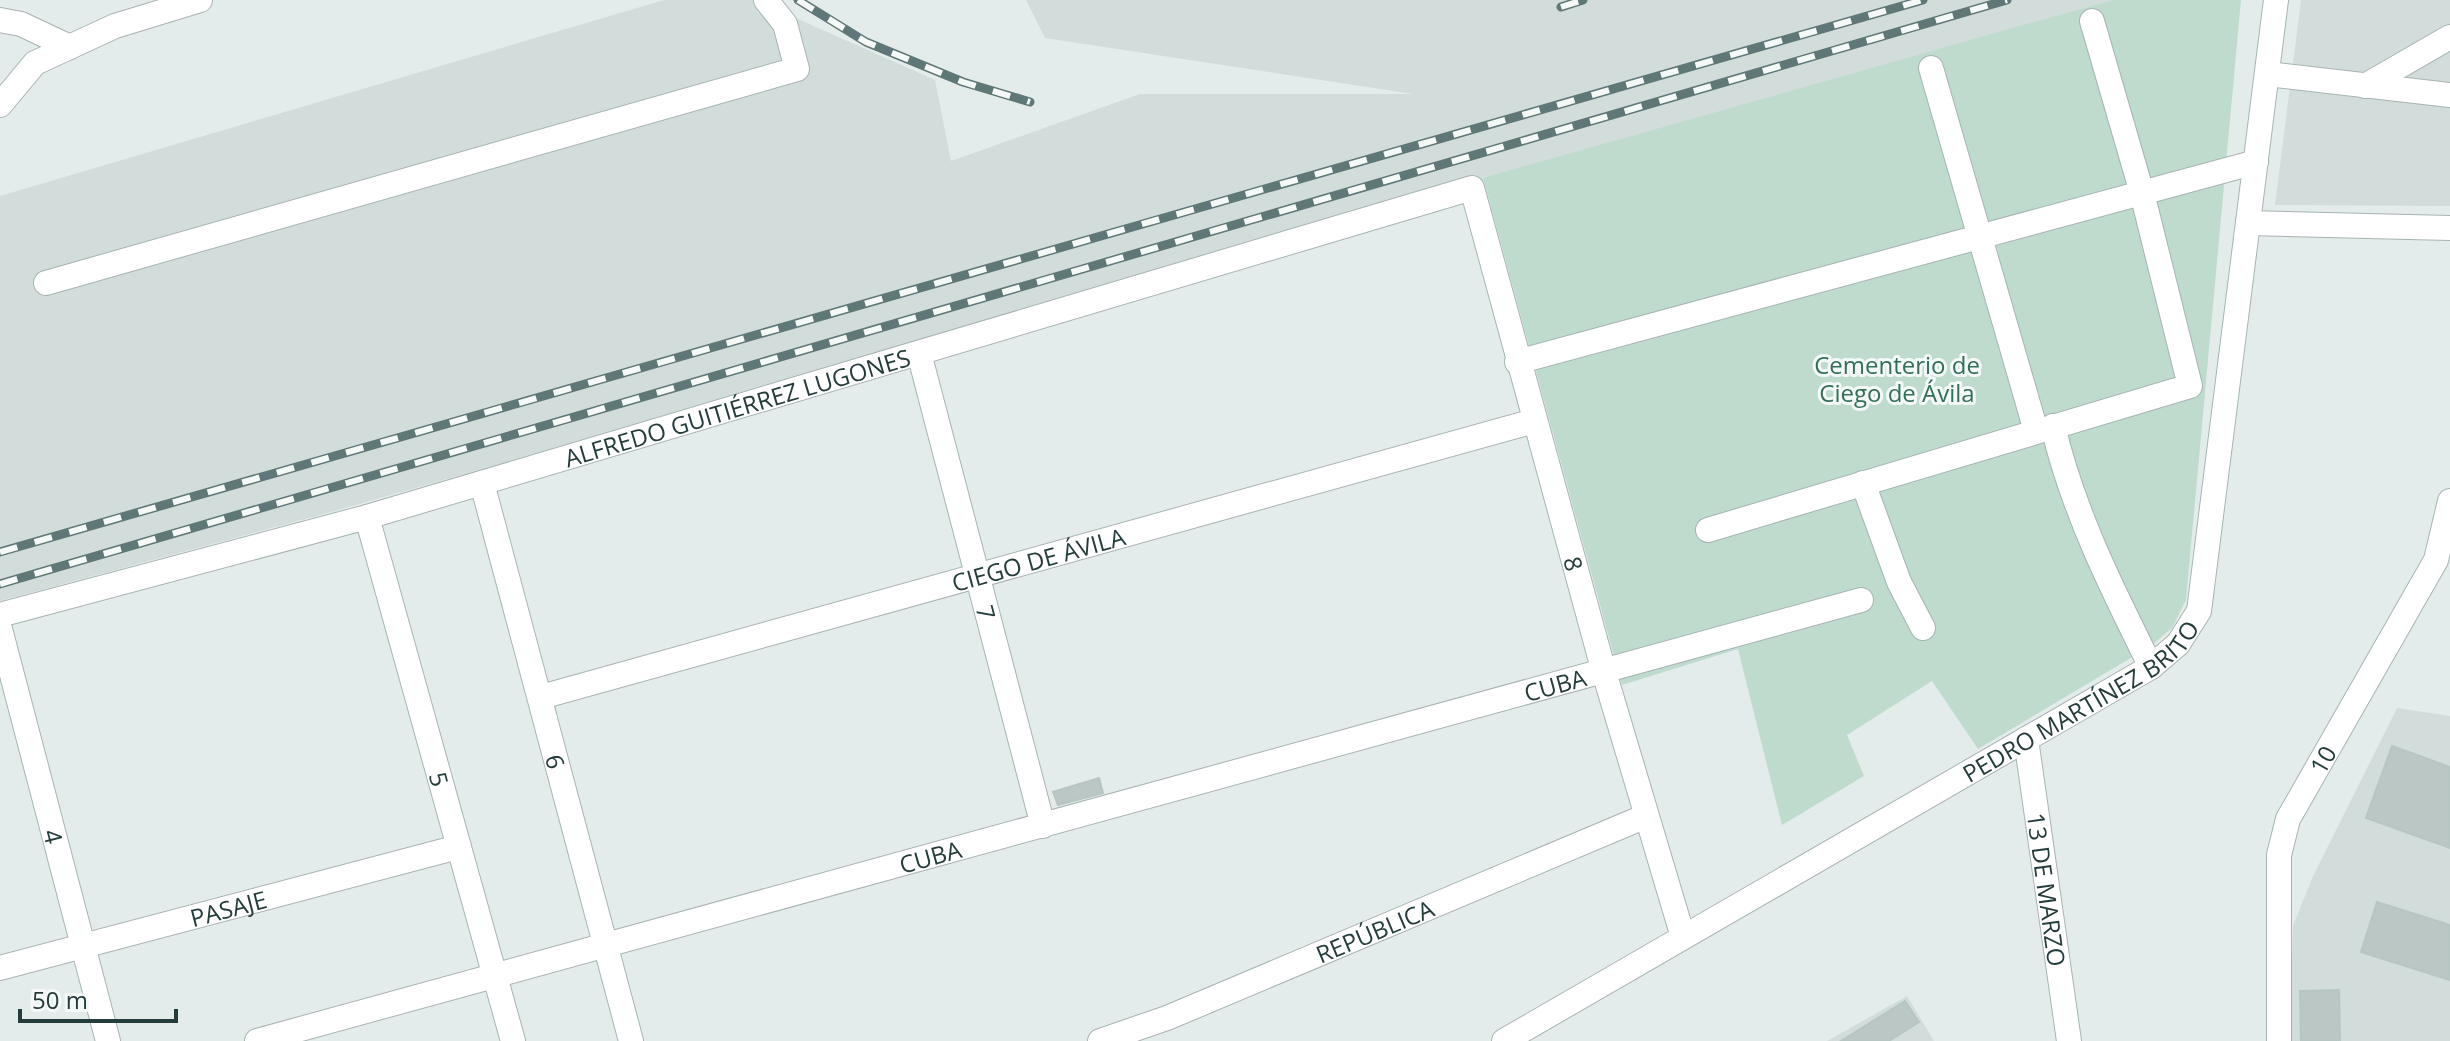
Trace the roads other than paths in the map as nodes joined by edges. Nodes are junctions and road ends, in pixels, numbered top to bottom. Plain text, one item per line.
1 (200, 0) edge
2 (766, 0) edge
3 (2276, 0) edge
4 (137, 10) edge
5 (0, 20) edge
6 (2092, 21) dead end
7 (2450, 37) edge
8 (70, 47) junction
9 (1931, 68) dead end
10 (2267, 74) junction
11 (2365, 86) junction
12 (2450, 95) edge
13 (0, 105) edge
14 (2256, 162) junction
15 (1472, 188) joint
16 (2142, 193) junction
17 (2248, 223) junction
18 (2450, 228) edge
19 (1978, 237) junction
20 (46, 283) dead end
21 (919, 353) junction
22 (1517, 362) junction
23 (1534, 421) junction
24 (2044, 428) junction
25 (482, 483) junction
26 (1863, 483) junction
27 (2450, 501) edge
28 (367, 517) junction
29 (1708, 530) dead end
30 (978, 577) junction
31 (1861, 600) dead end
32 (0, 615) edge
33 (1923, 628) dead end
34 (0, 629) edge
35 (2151, 667) junction
36 (1604, 672) junction
37 (541, 697) junction
38 (2026, 739) junction
39 (1646, 816) junction
40 (1043, 826) junction
41 (458, 847) junction
42 (1683, 937) junction
43 (83, 946) junction
44 (605, 946) junction
45 (0, 968) edge
46 (495, 976) junction
47 (108, 1041) edge
48 (257, 1041) edge
49 (513, 1041) edge
50 (631, 1041) edge
51 (1100, 1041) edge
52 (1504, 1041) edge
53 (2069, 1041) edge
54 (2279, 1041) edge

1 - 4 street
2 - 20 street
3 - 10 street, PEDRO MARTÍNEZ BRITO
4 - 8 street
5 - 8 street
6 - 16 street
7 - 11 street
8 - 13 street
9 - 19 street
10 - 11 street
10 - 14 street, PEDRO MARTÍNEZ BRITO
11 - 12 street
14 - 16 street
14 - 17 street, PEDRO MARTÍNEZ BRITO
15 - 21 street, ALFREDO GUITIÉRREZ LUGONES
15 - 22 street, 8
16 - 19 street
16 - 24 street
17 - 18 street
17 - 35 street, PEDRO MARTÍNEZ BRITO
19 - 22 street
19 - 24 street
21 - 25 street, ALFREDO GUITIÉRREZ LUGONES
21 - 30 street, 7
22 - 23 street, 8
23 - 30 street, CIEGO DE ÁVILA
23 - 36 street, 8
24 - 26 street
24 - 35 street
25 - 28 street, ALFREDO GUITIÉRREZ LUGONES
25 - 37 street, 6
26 - 29 street
26 - 33 street
27 - 54 street, 10
28 - 32 street, ALFREDO GUITIÉRREZ LUGONES
28 - 41 street, 5
30 - 37 street, CIEGO DE ÁVILA
30 - 40 street, 7
31 - 36 street, CUBA
34 - 43 street, 4
35 - 38 street, PEDRO MARTÍNEZ BRITO
36 - 39 street, 8
36 - 40 street, CUBA
37 - 44 street, 6
38 - 42 street, PEDRO MARTÍNEZ BRITO
38 - 53 street, 13 DE MARZO
39 - 42 street, 8
39 - 51 street, REPÚBLICA
40 - 44 street, CUBA
41 - 43 street, PASAJE
41 - 46 street, 5
42 - 52 street, PEDRO MARTÍNEZ BRITO
43 - 45 street, PASAJE
43 - 47 street, 4
44 - 46 street, CUBA
44 - 50 street, 6
46 - 48 street, CUBA
46 - 49 street, 5

